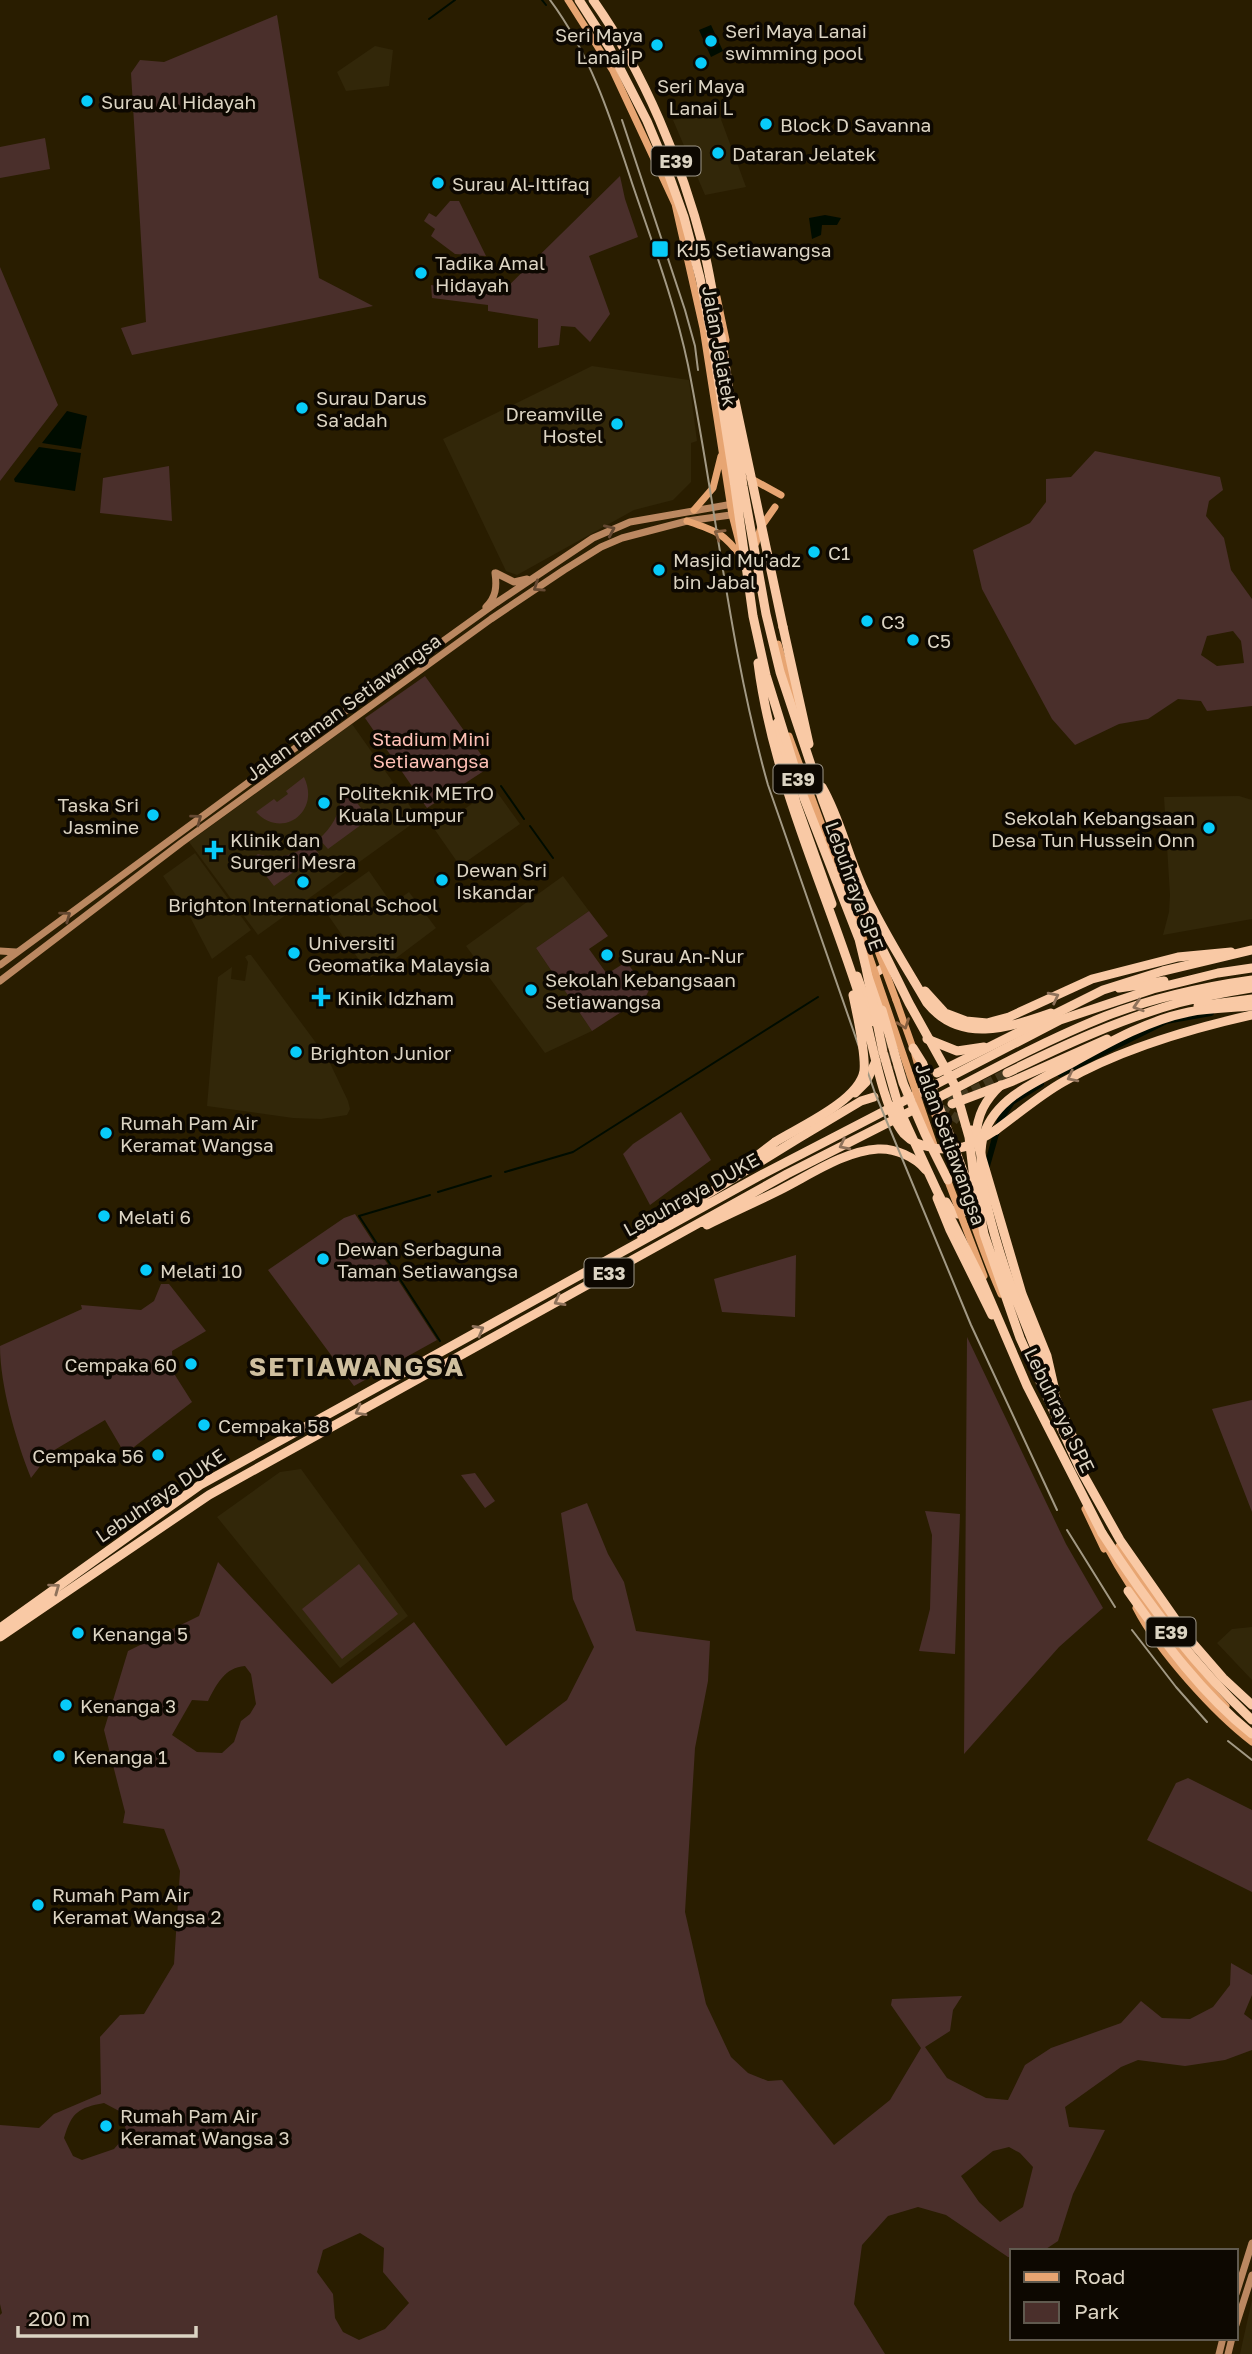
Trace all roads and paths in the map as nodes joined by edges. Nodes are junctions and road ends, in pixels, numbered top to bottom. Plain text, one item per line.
1 (568, 0) edge
2 (579, 0) edge
3 (594, 0) edge
4 (721, 336) junction
5 (722, 450) junction
6 (738, 469) junction
7 (781, 495) dead end
8 (744, 502) junction
9 (731, 504) junction
10 (775, 507) dead end
11 (694, 510) junction
12 (749, 512) junction
13 (732, 515) junction
14 (687, 521) junction
15 (756, 543) junction
16 (743, 559) junction
17 (538, 575) junction
18 (753, 616) junction
19 (475, 618) junction
20 (768, 678) junction
21 (808, 744) junction
22 (822, 787) junction
23 (1250, 950) edge
24 (0, 951) edge
25 (17, 951) junction
26 (845, 959) junction
27 (0, 965) edge
28 (1252, 968) edge
29 (1218, 973) junction
30 (912, 977) junction
31 (1252, 980) edge
32 (0, 981) edge
33 (1252, 988) edge
34 (865, 999) junction
35 (1252, 999) edge
36 (1252, 1006) edge
37 (1048, 1014) junction
38 (1252, 1015) edge
39 (876, 1027) dead end
40 (1112, 1037) junction
41 (1068, 1045) junction
42 (913, 1048) junction
43 (1007, 1073) tunnel mouth
44 (1023, 1089) junction
45 (874, 1097) dead end
46 (886, 1110) junction
47 (872, 1131) junction
48 (799, 1138) junction
49 (928, 1173) junction
50 (948, 1181) junction
51 (707, 1194) junction
52 (622, 1252) junction
53 (630, 1262) junction
54 (1011, 1342) junction
55 (1034, 1396) junction
56 (1056, 1404) junction
57 (1111, 1524) junction
58 (1128, 1591) junction
59 (0, 1628) edge
60 (0, 1637) edge
61 (1252, 1704) edge
62 (1252, 1720) edge
63 (1252, 1732) edge
64 (1252, 1742) edge
65 (1252, 2243) edge
66 (1252, 2275) edge
67 (1238, 2288) edge
68 (1238, 2319) edge

1 - 5 main road, Jalan Jelatek
2 - 18 highway, Lebuhraya SPE / E39, bridge
3 - 4 highway, E39, bridge
3 - 6 main road, Jalan Jelatek
4 - 21 highway, bridge
4 - 57 highway, bridge
5 - 9 main road, Jalan Jelatek
5 - 11 main road
6 - 7 main road
6 - 8 main road, Jalan Jelatek
8 - 9 main road, Jalan Taman Setiawangsa
8 - 12 main road, Jalan Jelatek
9 - 11 main road, Jalan Taman Setiawangsa
9 - 13 main road, Jalan Jelatek
10 - 15 main road
17 -> 11 main road, Jalan Taman Setiawangsa
12 - 13 main road, Jalan Taman Setiawangsa
12 - 15 main road, Jalan Setiawangsa
13 - 14 main road, Jalan Taman Setiawangsa
13 - 16 main road, Jalan Setiawangsa
16 -> 14 main road
14 -> 32 main road, Jalan Taman Setiawangsa
15 - 21 main road, Jalan Setiawangsa
16 - 20 main road, Jalan Setiawangsa
17 - 19 main road, Jalan Taman Setiawangsa
17 - 19 main road
18 - 26 highway, bridge
18 - 62 highway, Lebuhraya SPE / E39, bridge
25 -> 19 main road, Jalan Taman Setiawangsa
20 - 34 highway
20 - 50 main road, Jalan Setiawangsa, bridge
21 - 22 main road, Jalan Setiawangsa
22 - 30 highway
22 -> 42 main road, Jalan Setiawangsa, bridge
30 -> 23 highway, bridge
23 - 46 highway, bridge
24 - 25 main road
25 - 27 main road, Jalan Taman Setiawangsa
38 -> 26 highway, bridge
26 - 51 highway, bridge
28 - 29 highway, Lebuhraya DUKE / E33
29 - 37 highway
29 - 46 highway, Lebuhraya DUKE / E33
30 - 37 highway
31 -> 47 highway, Lebuhraya DUKE / E33
33 - 41 highway
34 - 39 highway
34 - 48 highway
35 - 40 highway, bridge
36 - 44 highway, bridge
37 - 50 highway, bridge
40 - 44 highway, bridge
40 - 47 highway, bridge
41 - 43 highway
41 - 56 highway
42 - 49 highway, bridge
42 - 56 main road, Jalan Setiawangsa, bridge
44 - 57 highway, bridge
45 - 48 highway
46 - 52 highway, Lebuhraya DUKE / E33
47 -> 53 highway, Lebuhraya DUKE / E33
48 - 51 highway
49 - 53 highway
49 - 54 highway
50 - 54 main road, Jalan Setiawangsa, bridge
51 - 52 highway
59 -> 52 highway, Lebuhraya DUKE / E33
53 -> 60 highway, Lebuhraya DUKE / E33
54 - 55 main road, Jalan Setiawangsa
55 - 58 main road
55 - 63 main road, Jalan Setiawangsa
56 - 61 main road, Jalan Setiawangsa
57 - 61 highway, E39, bridge
58 - 63 highway, E39
58 - 64 main road
65 - 67 main road
66 - 68 main road

